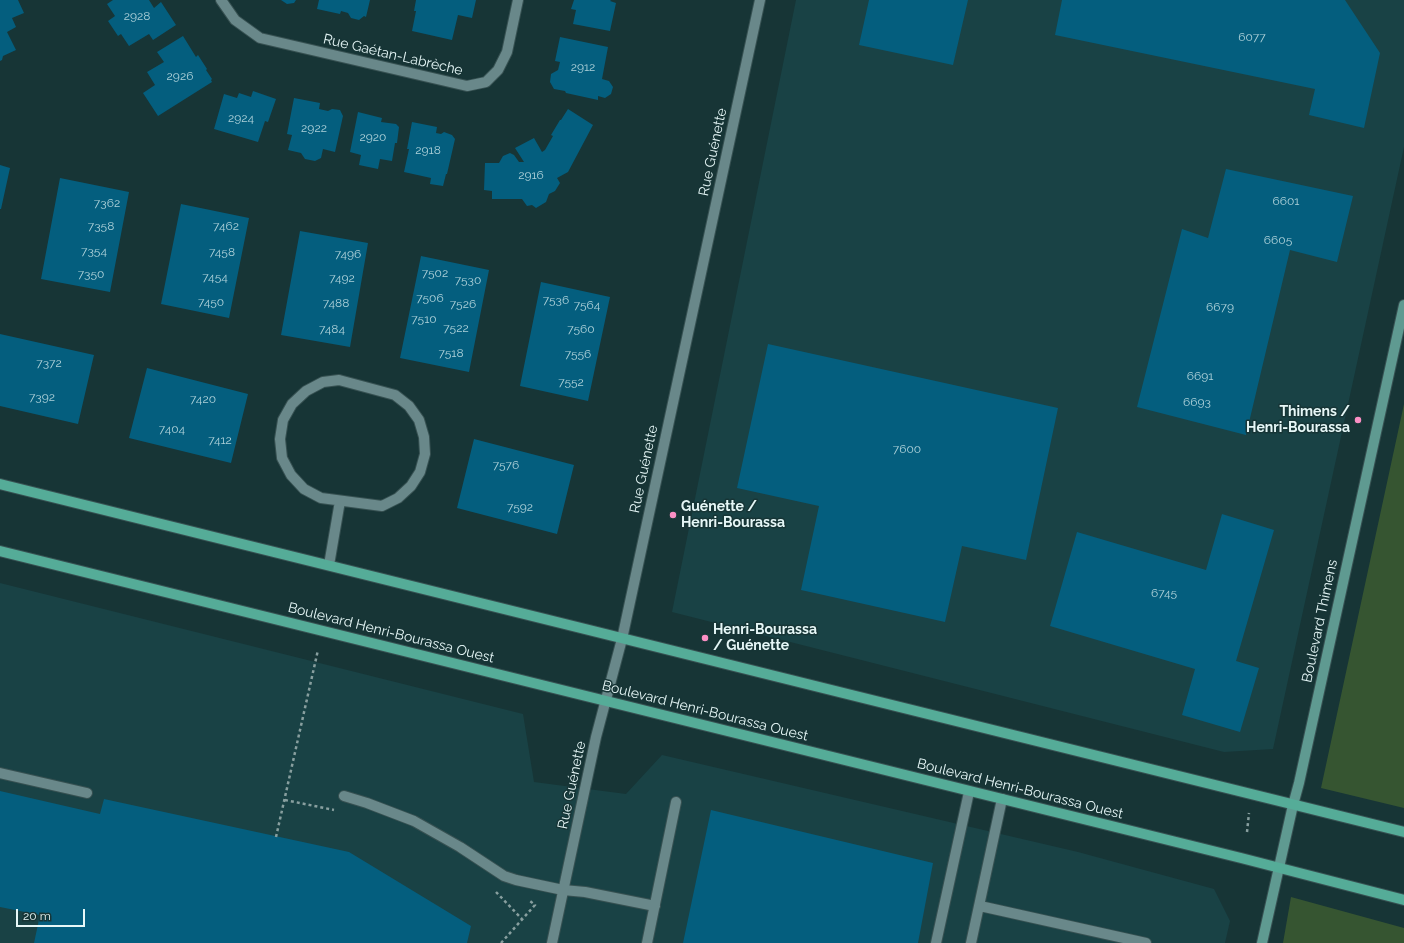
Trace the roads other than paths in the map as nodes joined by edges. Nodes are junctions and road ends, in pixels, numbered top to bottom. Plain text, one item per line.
1 (221, 0) edge
2 (518, 0) edge
3 (760, 0) edge
4 (1404, 305) edge
5 (0, 484) edge
6 (340, 501) junction
7 (0, 551) edge
8 (329, 565) junction
9 (622, 639) junction
10 (606, 701) junction
11 (0, 773) edge
12 (970, 792) junction
13 (87, 793) dead end
14 (344, 796) dead end
15 (1002, 799) junction
16 (676, 802) dead end
17 (1293, 805) junction
18 (1404, 832) edge
19 (1279, 868) junction
20 (563, 890) junction
21 (1404, 900) edge
22 (654, 906) junction
23 (980, 906) junction
24 (552, 943) edge
25 (647, 943) edge
26 (936, 943) edge
27 (972, 943) edge
28 (1146, 943) edge
29 (1262, 943) edge

1 - 2 street, Rue Gaétan-Labrèche
3 - 9 street, Rue Guénette
4 - 17 street, Boulevard Thimens
5 - 8 main road
6 - 6 street
6 - 8 street
7 - 10 main road, Boulevard Henri-Bourassa Ouest
8 - 9 main road
9 - 10 street, Rue Guénette
9 - 17 main road
10 - 12 main road, Boulevard Henri-Bourassa Ouest
10 - 20 street, Rue Guénette
11 - 13 street
12 - 15 main road, Boulevard Henri-Bourassa Ouest
12 - 26 street
14 - 20 street
15 - 19 main road, Boulevard Henri-Bourassa Ouest
15 - 23 street
16 - 22 street
17 - 18 main road
17 - 19 street, Boulevard Thimens
19 - 21 main road, Boulevard Henri-Bourassa Ouest
19 - 29 street, Boulevard Thimens
20 - 22 street
20 - 24 street, Rue Guénette
22 - 25 street
23 - 27 street
23 - 28 street

